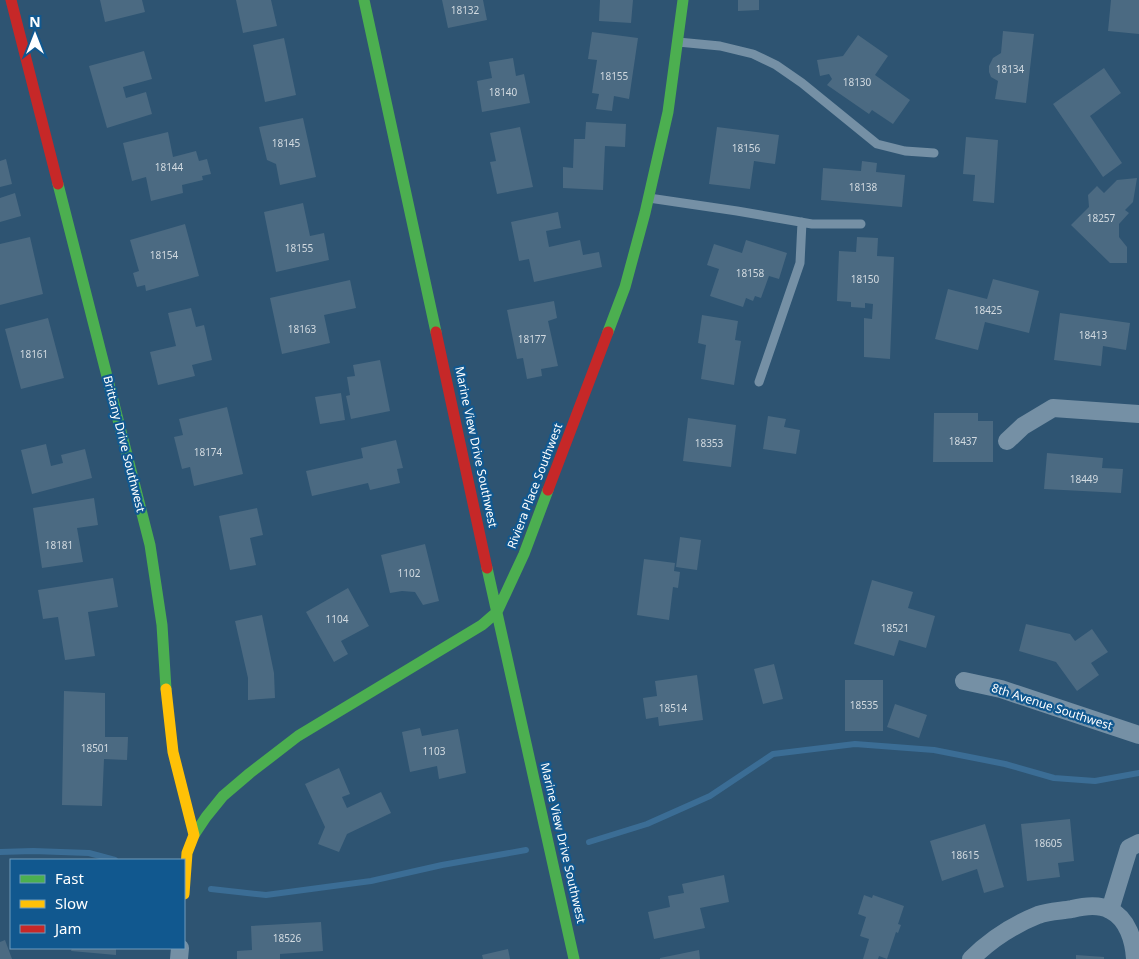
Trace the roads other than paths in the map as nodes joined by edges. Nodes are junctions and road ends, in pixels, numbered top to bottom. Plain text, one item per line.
1 (11, 0) edge
2 (364, 0) edge
3 (683, 0) edge
4 (678, 42) junction
5 (934, 153) dead end
6 (649, 198) junction
7 (802, 222) junction
8 (861, 224) dead end
9 (759, 382) dead end
10 (1139, 414) edge
11 (1007, 441) dead end
12 (497, 612) junction
13 (964, 681) dead end
14 (1139, 735) edge
15 (194, 835) junction
16 (1139, 843) edge
17 (185, 880) edge
18 (1110, 910) junction
19 (574, 959) edge
20 (971, 959) edge
21 (1135, 959) edge

1 - 15 street, Brittany Drive Southwest
2 - 12 street, Marine View Drive Southwest
3 - 4 street, Riviera Place Southwest
4 - 5 lane
4 - 6 street, Riviera Place Southwest
6 - 7 lane
6 - 12 street, Riviera Place Southwest
7 - 8 lane
7 - 9 lane
10 - 11 street
12 - 15 street, Riviera Place Southwest
12 - 19 street, Marine View Drive Southwest
13 - 14 street, 8th Avenue Southwest
15 - 17 street
16 - 18 street
18 - 20 street
18 - 21 street

